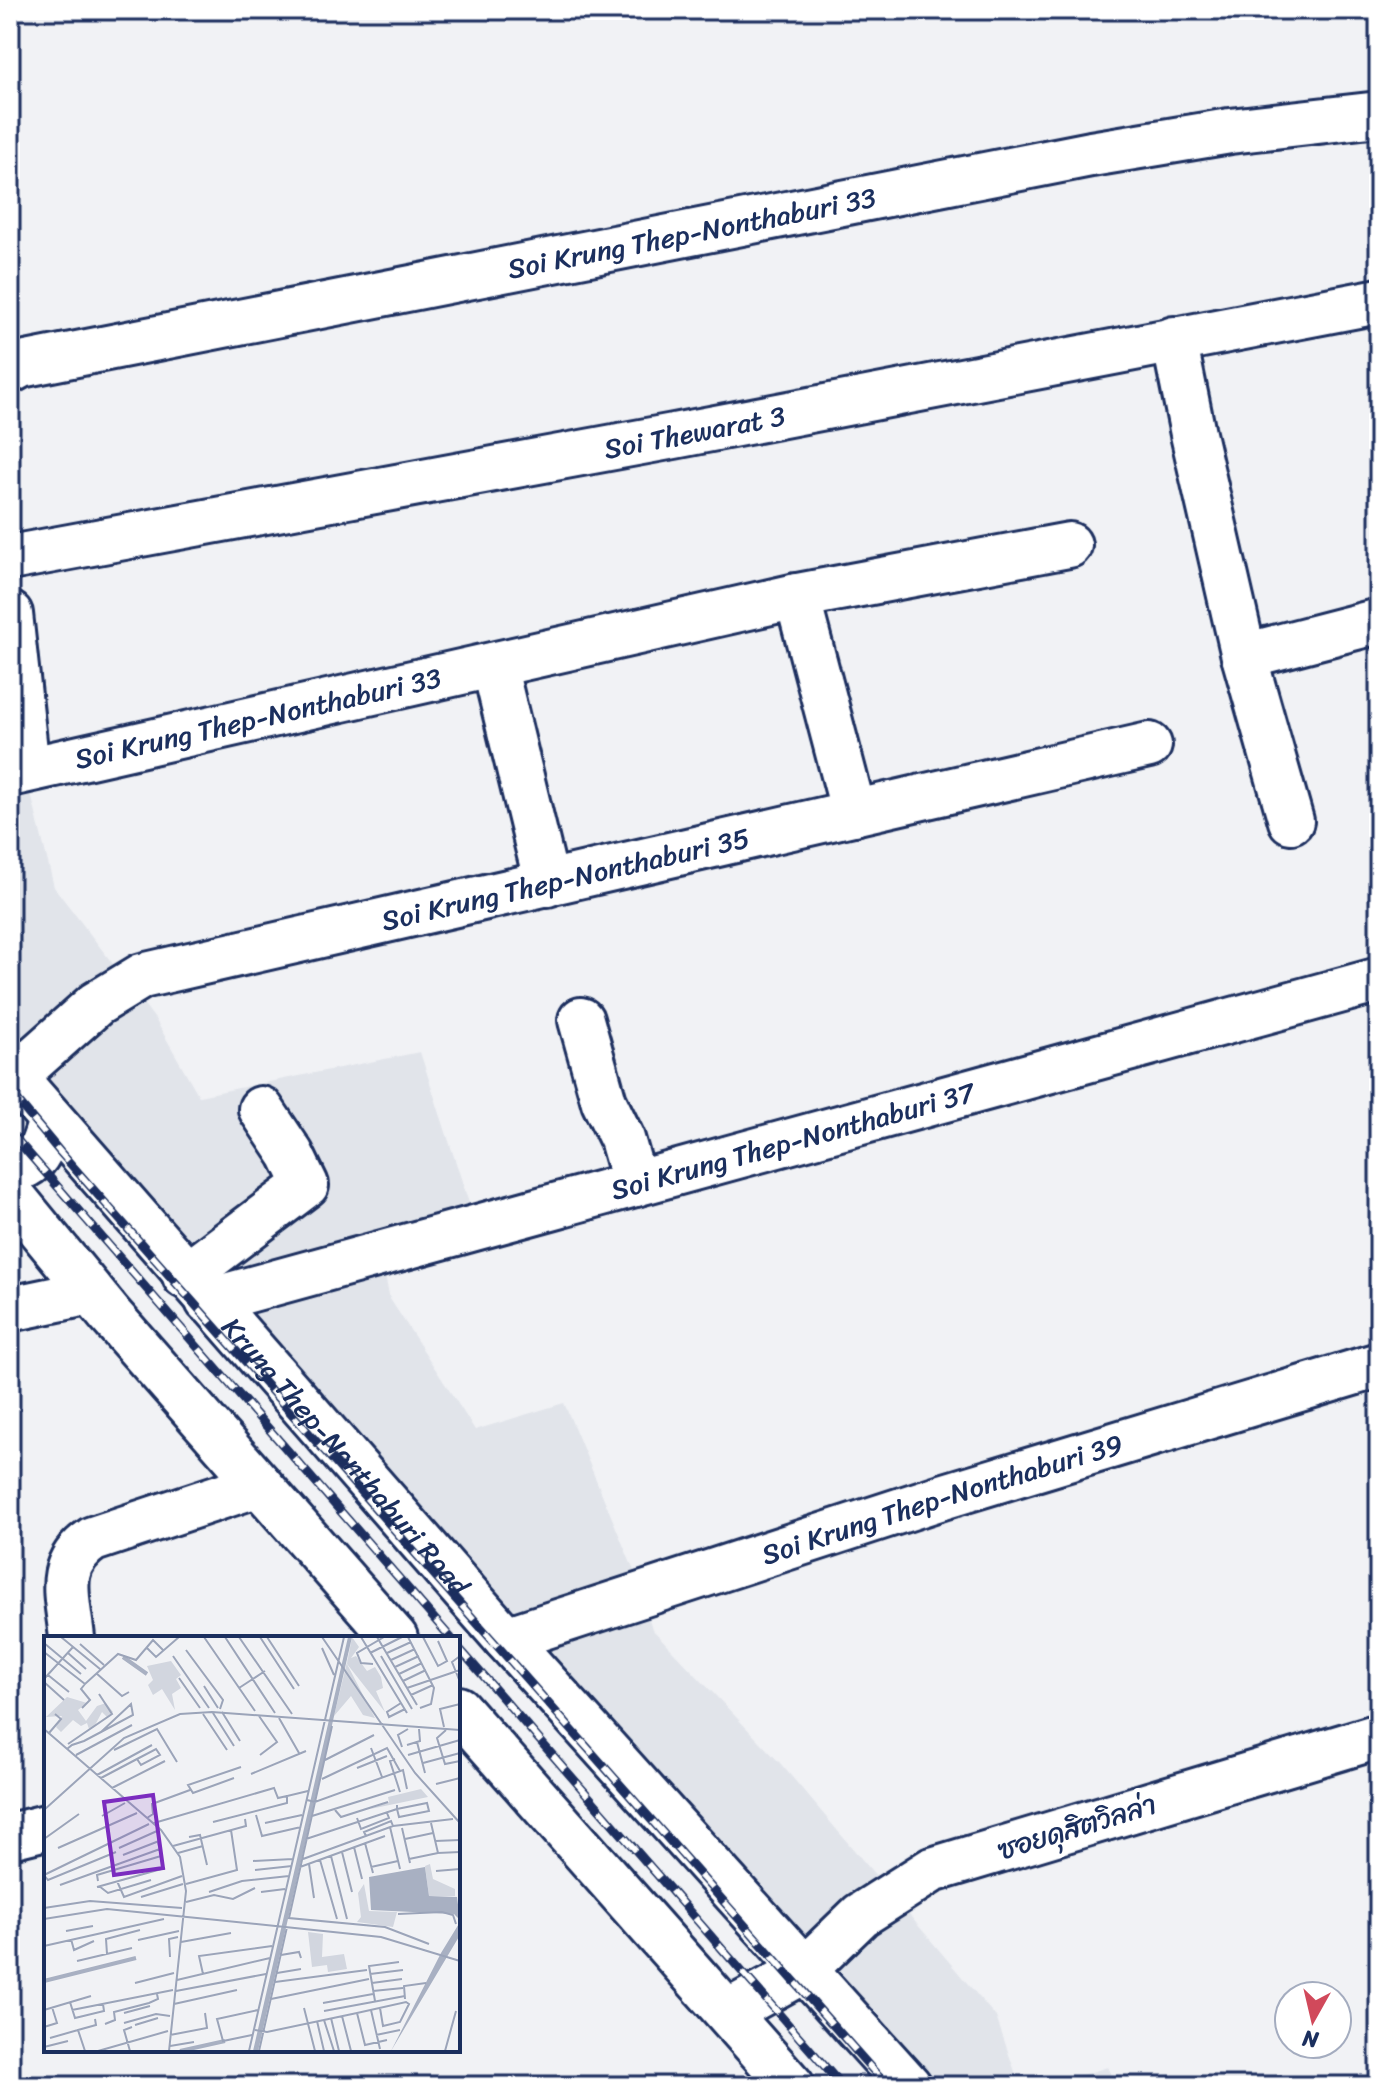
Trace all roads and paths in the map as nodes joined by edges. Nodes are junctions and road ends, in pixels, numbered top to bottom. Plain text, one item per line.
1 (1379, 114) edge
2 (1379, 301) edge
3 (1174, 339) junction
4 (10, 371) edge
5 (1069, 545) dead end
6 (10, 558) edge
7 (797, 596) junction
8 (10, 614) edge
9 (1379, 621) edge
10 (1244, 656) junction
11 (494, 665) junction
12 (1149, 745) dead end
13 (19, 771) edge
14 (854, 813) junction
15 (1291, 821) dead end
16 (547, 884) junction
17 (1379, 980) edge
18 (581, 1020) dead end
19 (12, 1075) edge
20 (261, 1109) dead end
21 (51, 1120) junction
22 (10, 1169) edge
23 (635, 1184) junction
24 (10, 1193) edge
25 (196, 1288) junction
26 (91, 1292) junction
27 (10, 1309) edge
28 (1379, 1365) edge
29 (259, 1484) junction
30 (72, 1636) edge
31 (393, 1636) edge
32 (506, 1639) junction
33 (460, 1711) edge
34 (1379, 1736) edge
35 (44, 1828) edge
36 (10, 1836) edge
37 (803, 1971) junction
38 (728, 2012) junction
39 (792, 2086) edge
40 (909, 2086) edge

1 - 4 street, Soi Krung Thep-Nonthaburi 33
2 - 3 street, Soi Thewarat 3
3 - 6 street, Soi Thewarat 3
3 - 10 street
5 - 7 street, Soi Krung Thep-Nonthaburi 33
7 - 11 street, Soi Krung Thep-Nonthaburi 33
7 - 14 street
8 - 13 street
9 - 10 street
10 - 15 street
11 - 13 street, Soi Krung Thep-Nonthaburi 33
11 - 16 street
12 - 14 street, Soi Krung Thep-Nonthaburi 35
14 - 16 street, Soi Krung Thep-Nonthaburi 35
16 - 19 street, Soi Krung Thep-Nonthaburi 35
17 - 23 street, Soi Krung Thep-Nonthaburi 37
18 - 23 street
19 - 21 street, Krung Thep-Nonthaburi Road
20 - 25 street
21 - 22 street
21 - 25 street, Krung Thep-Nonthaburi Road
23 - 25 street, Soi Krung Thep-Nonthaburi 37
24 - 26 street
25 - 32 street, Krung Thep-Nonthaburi Road
26 - 27 street
26 - 29 street
28 - 32 street, Soi Krung Thep-Nonthaburi 39
29 - 30 street
29 - 31 street
32 - 37 street, Krung Thep-Nonthaburi Road
33 - 38 street
34 - 37 street, ซอยดุสิตวิลล่า
35 - 36 street
37 - 38 street, ซอยดุสิตวิลล่า
37 - 40 street, Krung Thep-Nonthaburi Road
38 - 39 street

